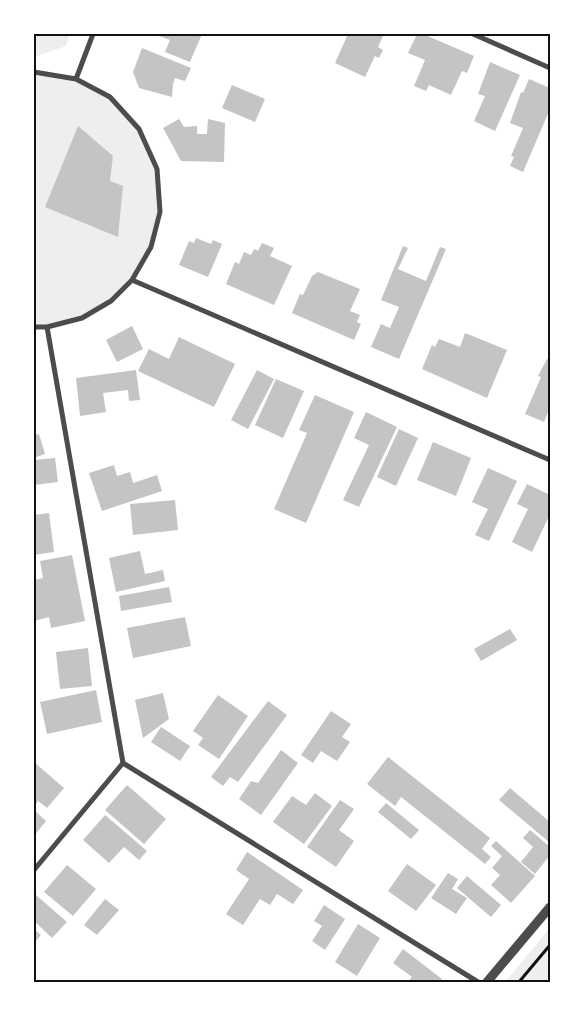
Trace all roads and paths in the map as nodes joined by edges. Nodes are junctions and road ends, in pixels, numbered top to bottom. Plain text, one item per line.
1 (93, 34) edge
2 (473, 34) edge
3 (550, 68) edge
4 (34, 72) edge
5 (76, 79) junction
6 (132, 280) junction
7 (34, 327) edge
8 (47, 327) junction
9 (550, 460) edge
10 (123, 764) junction
11 (34, 870) edge
12 (550, 907) edge
13 (550, 945) edge
14 (478, 982) edge
15 (487, 982) edge
16 (519, 982) edge

1 - 5 street
2 - 3 street
4 - 5 street
5 - 6 street
6 - 8 street
6 - 9 street
7 - 8 street
8 - 10 street
10 - 11 street
10 - 14 street
12 - 15 street
13 - 16 path

